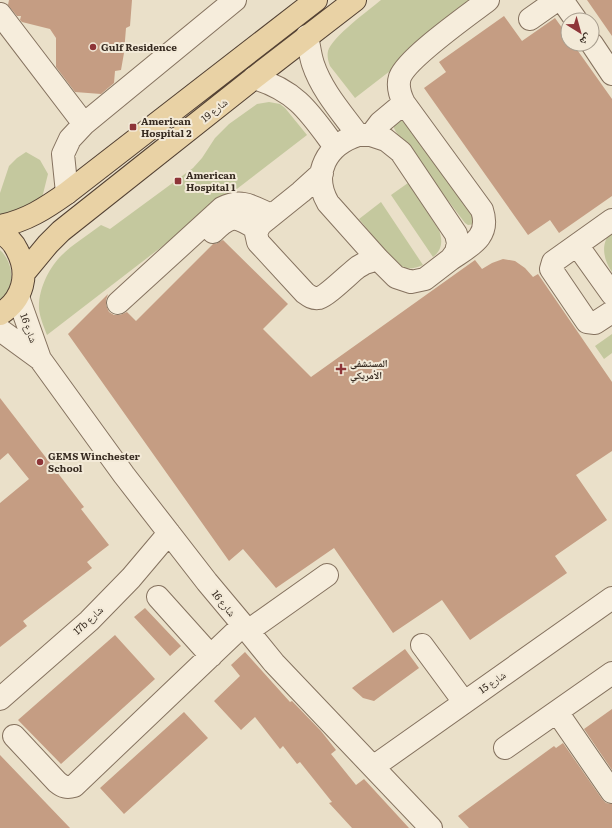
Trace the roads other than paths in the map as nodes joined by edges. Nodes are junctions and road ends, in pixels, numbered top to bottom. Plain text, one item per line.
1 (235, 0) edge
2 (316, 0) edge
3 (355, 0) edge
4 (488, 0) edge
5 (556, 0) edge
6 (562, 0) edge
7 (570, 12) edge
8 (0, 14) edge
9 (530, 18) dead end
10 (307, 36) junction
11 (597, 52) edge
12 (612, 74) edge
13 (254, 78) junction
14 (404, 104) junction
15 (84, 124) junction
16 (365, 135) junction
17 (335, 148) junction
18 (322, 172) junction
19 (67, 193) junction
20 (612, 220) edge
21 (264, 222) junction
22 (0, 226) edge
23 (0, 233) edge
24 (577, 245) junction
25 (378, 259) junction
26 (451, 260) junction
27 (24, 273) junction
28 (612, 294) edge
29 (18, 297) junction
30 (122, 307) dead end
31 (612, 312) edge
32 (0, 314) edge
33 (0, 330) edge
34 (40, 359) junction
35 (168, 533) junction
36 (327, 575) dead end
37 (158, 596) dead end
38 (612, 598) edge
39 (245, 628) junction
40 (422, 645) dead end
41 (211, 656) junction
42 (612, 673) edge
43 (0, 699) edge
44 (464, 702) junction
45 (556, 712) junction
46 (14, 736) dead end
47 (505, 748) dead end
48 (373, 767) junction
49 (612, 792) edge
50 (431, 828) edge

1 - 15 street
2 - 19 main road
3 - 10 main road, شارع 19
4 - 14 street
5 - 9 street
6 - 7 street
8 - 15 street
10 - 13 main road, شارع 19
10 - 16 street
11 - 12 street
13 - 17 street
13 - 27 main road, شارع 19
14 - 16 street
14 - 26 street
15 - 19 street
16 - 17 street
16 - 26 street
17 - 18 street
18 - 21 street
18 - 25 street
19 - 22 main road
20 - 24 street
21 - 25 street
21 - 30 street
23 - 27 main road
24 - 28 street
24 - 31 street
25 - 26 street
27 - 29 main road
29 - 32 main road
29 - 34 street, شارع 16
33 - 34 street, شارع 16
34 - 35 street, شارع 16
35 - 39 street, شارع 16
35 - 43 street, 17b شارع
36 - 39 street
37 - 41 street
38 - 44 street, شارع 15
39 - 41 street
39 - 48 street, شارع 16
40 - 44 street
41 - 46 street
42 - 45 street
44 - 48 street, شارع 15
45 - 47 street
45 - 49 street
48 - 50 street, شارع 16

